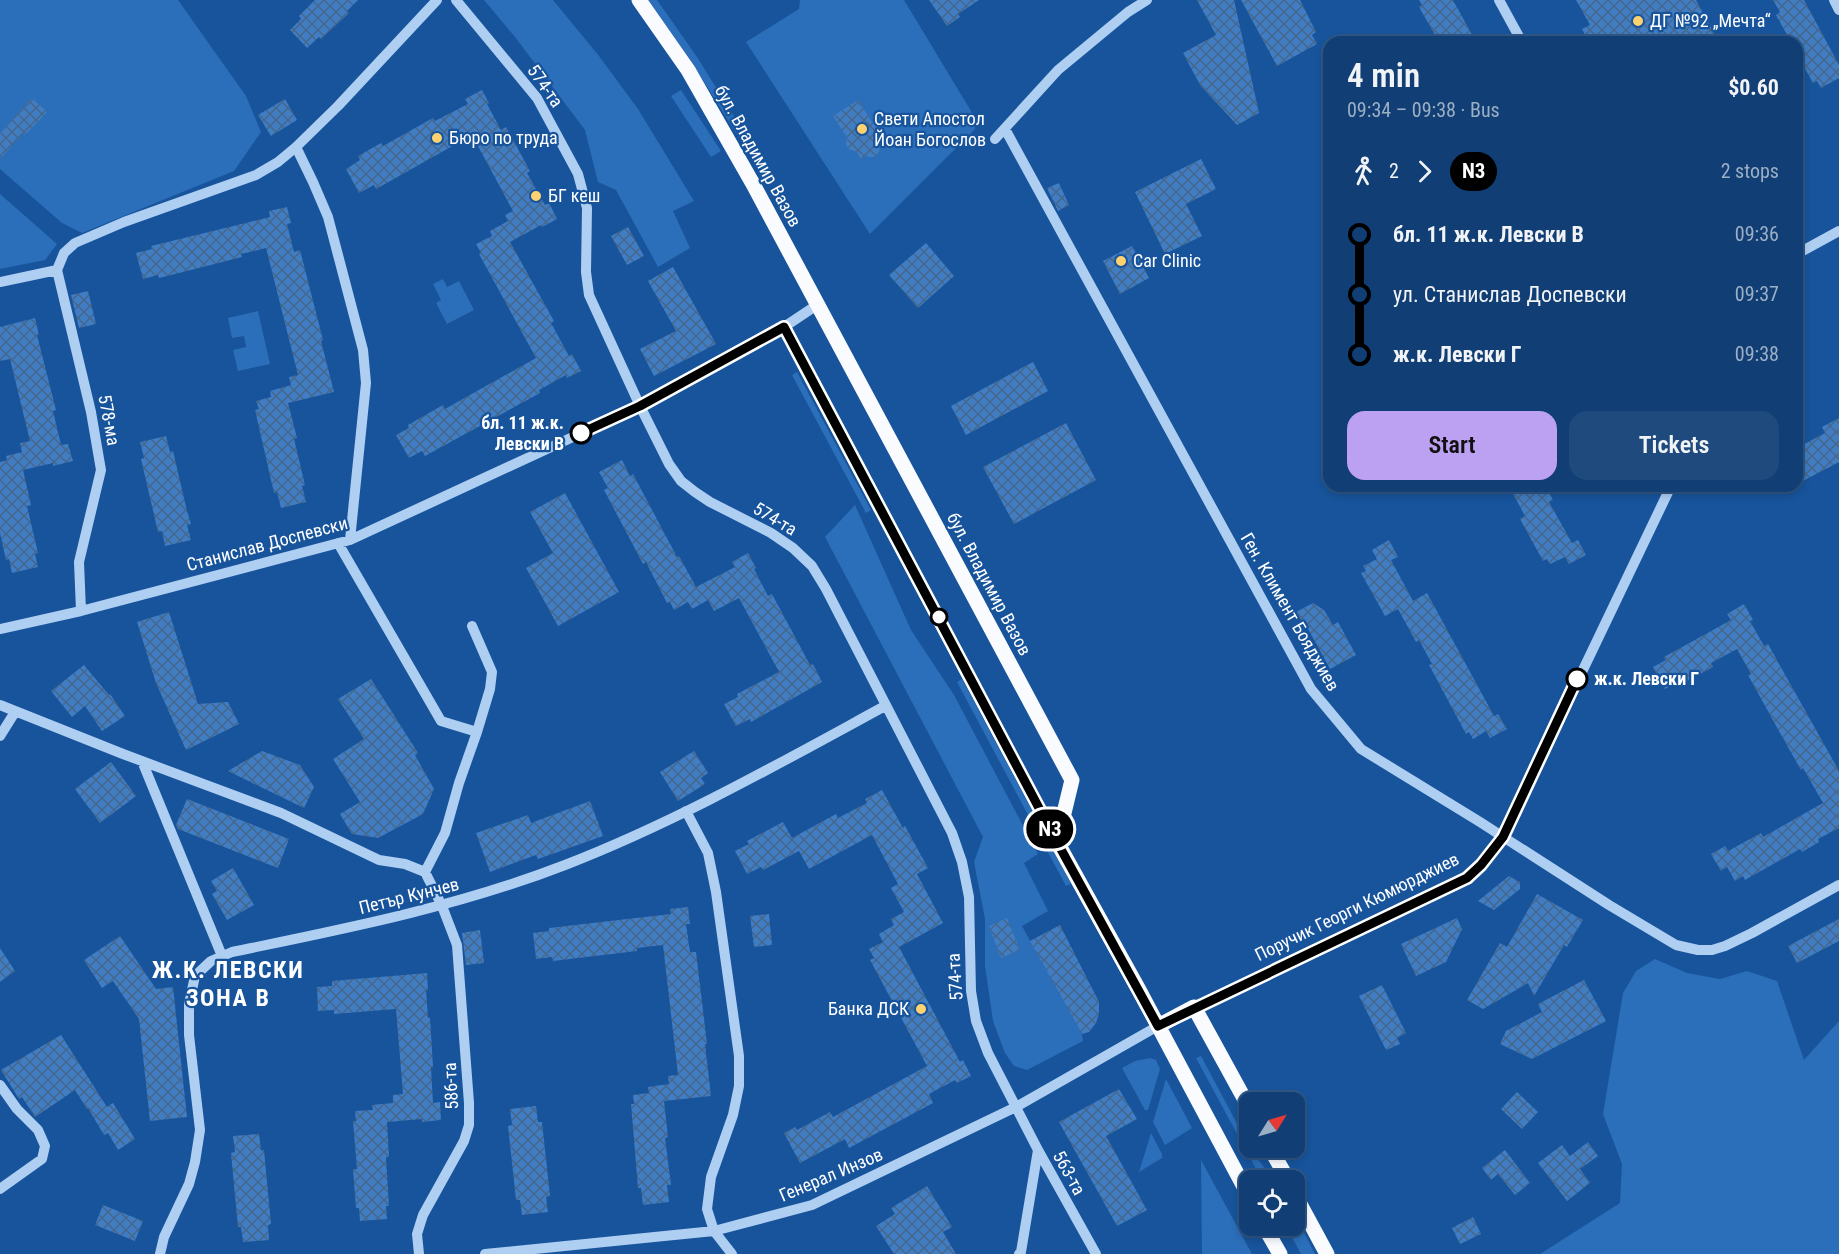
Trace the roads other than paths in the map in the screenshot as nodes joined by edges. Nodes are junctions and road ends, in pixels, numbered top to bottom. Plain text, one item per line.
1 (437, 0) edge
2 (456, 0) edge
3 (639, 0) edge
4 (1147, 0) edge
5 (1499, 0) edge
6 (1834, 0) edge
7 (1839, 10) edge
8 (1519, 36) edge
9 (1005, 129) junction
10 (995, 139) dead end
11 (296, 147) junction
12 (1839, 231) edge
13 (1803, 251) edge
14 (57, 270) junction
15 (0, 282) edge
16 (817, 305) junction
17 (640, 406) junction
18 (1668, 492) edge
19 (350, 540) junction
20 (338, 543) junction
21 (81, 611) junction
22 (472, 626) dead end
23 (0, 629) edge
24 (0, 705) edge
25 (885, 706) junction
26 (15, 712) junction
27 (477, 732) junction
28 (0, 736) edge
29 (142, 761) junction
30 (686, 811) junction
31 (1503, 837) junction
32 (425, 872) junction
33 (1839, 885) edge
34 (442, 906) junction
35 (222, 956) junction
36 (1194, 1007) junction
37 (1158, 1026) junction
38 (0, 1085) edge
39 (1241, 1092) edge
40 (1016, 1107) junction
41 (1038, 1150) junction
42 (1239, 1177) edge
43 (0, 1189) edge
44 (1305, 1213) edge
45 (714, 1232) junction
46 (1270, 1236) edge
47 (160, 1254) edge
48 (419, 1254) edge
49 (485, 1254) edge
50 (732, 1254) edge
51 (1019, 1254) edge
52 (1096, 1254) edge
53 (1280, 1254) edge
54 (1327, 1254) edge

1 - 11 street
2 - 17 street, 574-та
3 - 16 main road, бул. Владимир Вазов
4 - 9 street
5 - 8 street
6 - 7 street
9 - 10 street
9 - 31 street, Ген. Климент Бояджиев
11 - 14 street
11 - 19 street
12 - 13 street
14 - 15 street
14 - 21 street, 578-ма
16 - 17 street, Станислав Доспевски
16 - 37 main road, бул. Владимир Вазов
17 - 19 street, Станислав Доспевски
17 - 25 street, 574-та
18 - 31 street, Поручик Георги Кюмюрджиев
19 - 20 street, Станислав Доспевски
20 - 21 street, Станислав Доспевски
20 - 27 street
21 - 23 street, Станислав Доспевски
22 - 27 street
24 - 26 street
25 - 30 street, Петър Кунчев
25 - 40 street, 574-та
26 - 28 street
26 - 29 street
27 - 32 street
29 - 32 street
29 - 35 street
30 - 34 street, Петър Кунчев
30 - 45 street
31 - 33 street, Ген. Климент Бояджиев
31 - 36 street, Поручик Георги Кюмюрджиев
32 - 34 street, 586-та
34 - 35 street, Петър Кунчев
34 - 48 street, 586-та
35 - 47 street, Петър Кунчев
36 - 37 main road, Поручик Георги Кюмюрджиев
36 - 39 main road
37 - 40 street, Генерал Инзов
37 - 42 main road, бул. Владимир Вазов
38 - 43 street
40 - 41 street, 563-та
40 - 45 street, Генерал Инзов
41 - 51 street
41 - 52 street, 563-та
44 - 54 main road
45 - 49 street, Генерал Инзов
45 - 50 street
46 - 53 main road

